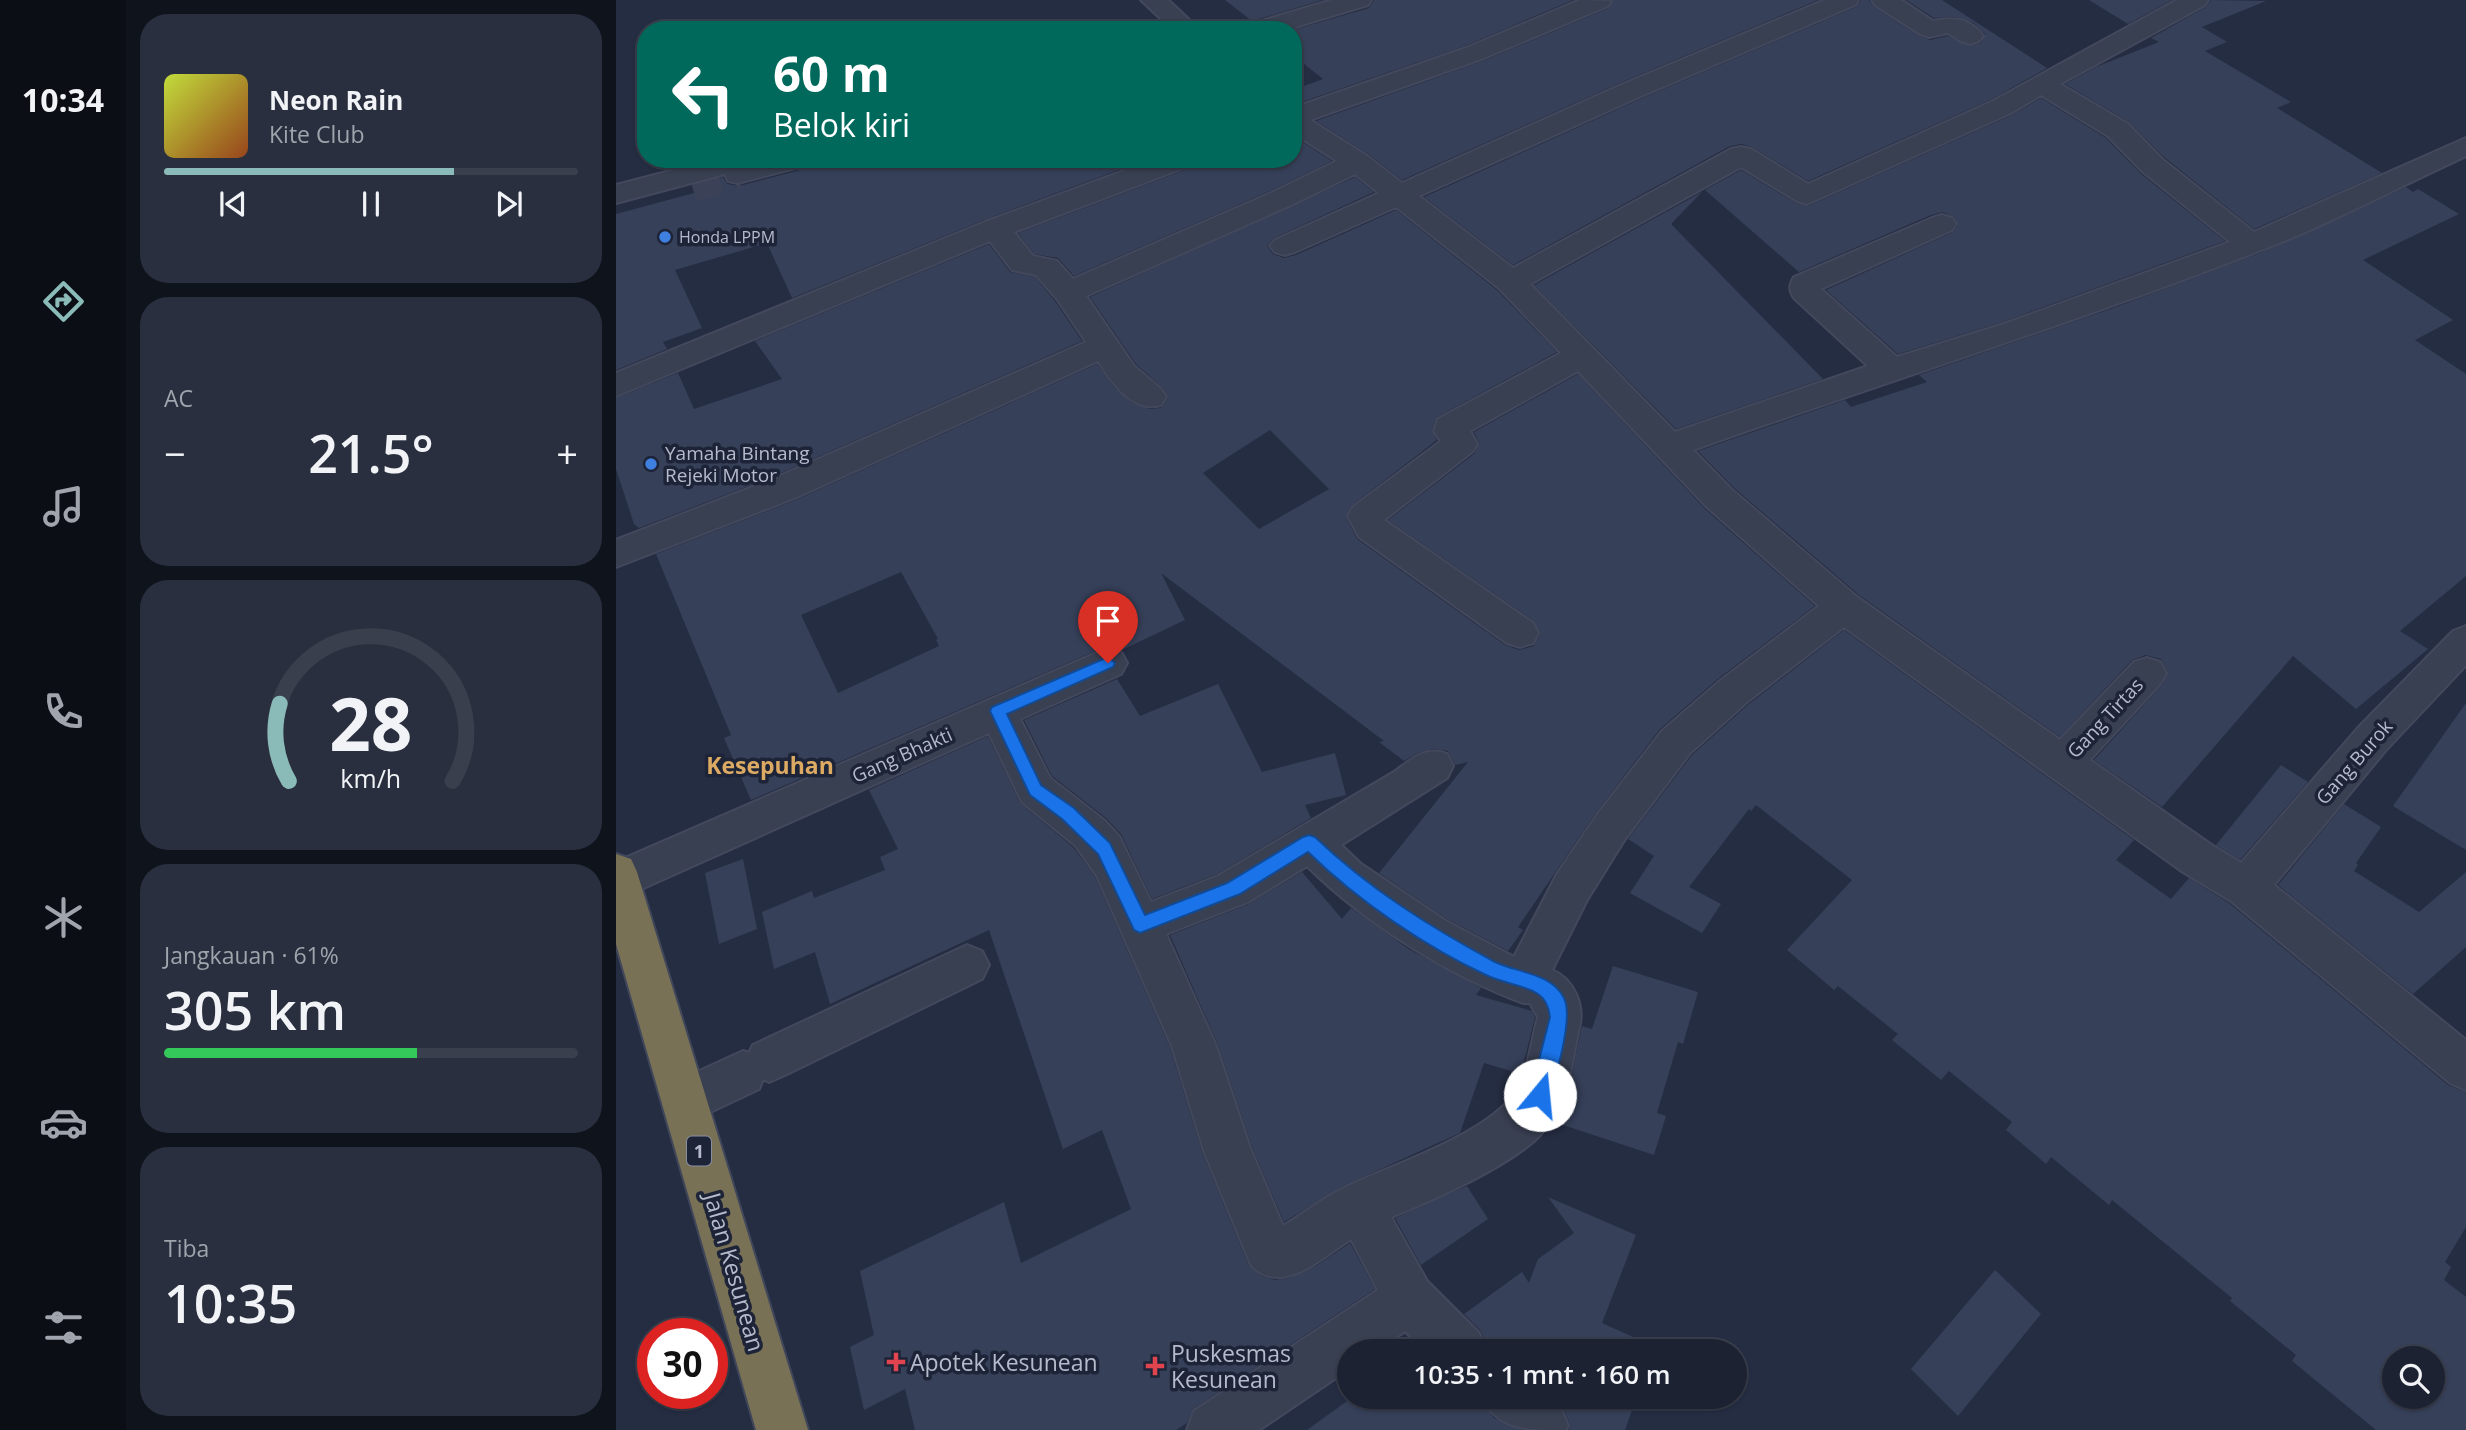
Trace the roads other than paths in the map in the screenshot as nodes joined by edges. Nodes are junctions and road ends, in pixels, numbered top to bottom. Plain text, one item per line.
1 (1359, 0) edge
2 (1846, 0) edge
3 (1884, 0) edge
4 (2196, 0) edge
5 (1599, 1) edge
6 (1163, 2) edge
7 (1180, 21) edge
8 (1288, 21) edge
9 (1970, 36) dead end
10 (2041, 84) junction
11 (1302, 116) edge
12 (1302, 125) edge
13 (2466, 146) edge
14 (1357, 162) junction
15 (739, 168) edge
16 (1158, 168) edge
17 (693, 188) tunnel mouth
18 (616, 194) edge
19 (1401, 195) junction
20 (616, 209) edge
21 (1942, 224) dead end
22 (995, 228) junction
23 (2251, 244) junction
24 (1285, 246) dead end
25 (1511, 282) junction
26 (1068, 292) junction
27 (1103, 347) junction
28 (1581, 356) junction
29 (1891, 369) junction
30 (616, 385) edge
31 (1150, 397) dead end
32 (1670, 446) junction
33 (616, 554) edge
34 (1844, 607) junction
35 (1520, 633) dead end
36 (2466, 641) edge
37 (1108, 663) dead end
38 (2147, 673) dead end
39 (998, 711) junction
40 (2063, 762) junction
41 (1433, 766) dead end
42 (1309, 842) junction
43 (617, 876) edge
44 (2246, 888) junction
45 (1140, 925) junction
46 (967, 965) dead end
47 (1523, 983) junction
48 (2466, 1068) edge
49 (685, 1101) junction
50 (1359, 1206) junction
51 (1409, 1299) junction
52 (1449, 1339) edge
53 (782, 1430) edge
54 (1214, 1430) edge

1 - 8 street
2 - 19 street
3 - 9 street
4 - 10 street
5 - 11 street
6 - 7 street
10 - 23 street
10 - 25 street
12 - 14 street
13 - 23 street
14 - 19 street
14 - 26 street
15 - 18 street
16 - 22 street
17 - 20 street
19 - 24 street
19 - 25 street
21 - 29 street
22 - 26 street
22 - 30 street
23 - 29 street
25 - 28 street
26 - 27 street
27 - 31 street
27 - 33 street
28 - 32 street
28 - 35 street
29 - 32 street
32 - 34 street
34 - 40 street
34 - 47 street
36 - 44 street, Gang Burok
37 - 39 street, Gang Bhakti
38 - 40 street, Gang Tirtas
39 - 43 street, Gang Bhakti
39 - 45 street
40 - 44 street
41 - 42 street
42 - 45 street
42 - 47 street
43 - 49 highway, Jalan Kesunean / 1
44 - 48 street
45 - 50 street
46 - 49 street
47 - 50 street
49 - 53 highway, Jalan Kesunean / 1
50 - 51 street
51 - 52 street
51 - 54 street

